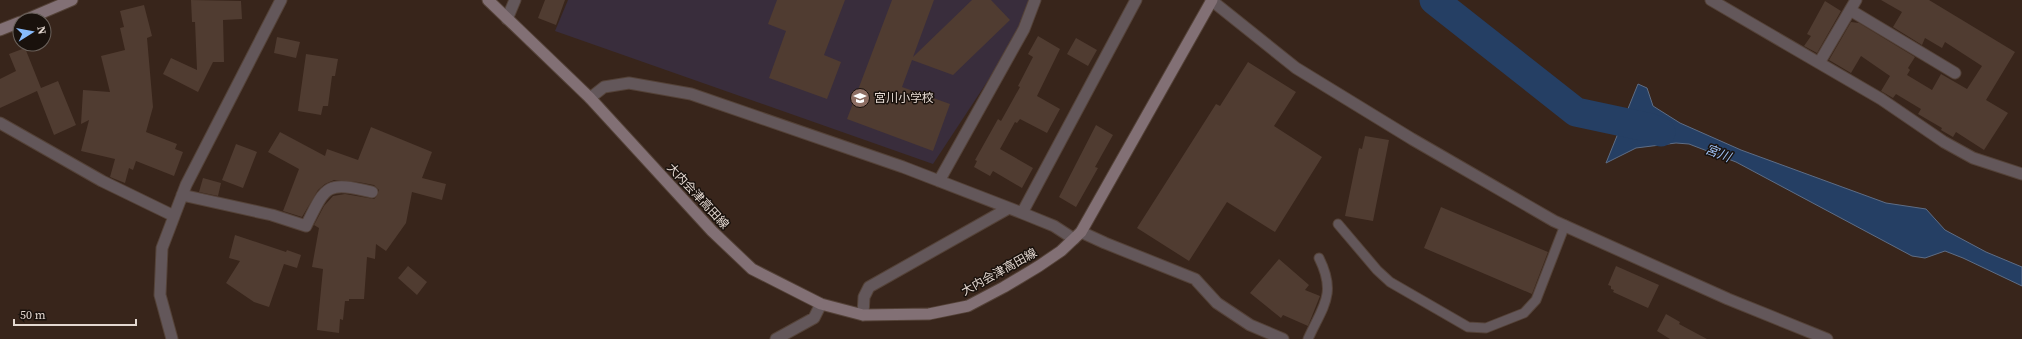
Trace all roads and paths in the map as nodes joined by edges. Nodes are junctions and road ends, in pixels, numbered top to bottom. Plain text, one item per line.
1 (72, 0) edge
2 (281, 0) edge
3 (488, 0) edge
4 (515, 0) edge
5 (1035, 0) edge
6 (1136, 0) edge
7 (1211, 0) edge
8 (1711, 0) edge
9 (1853, 5) edge
10 (44, 12) edge
11 (507, 19) junction
12 (12, 25) edge
13 (0, 30) edge
14 (1819, 63) junction
15 (1955, 73) dead end
16 (590, 98) junction
17 (0, 123) edge
18 (2022, 174) edge
19 (940, 181) junction
20 (372, 192) dead end
21 (182, 195) junction
22 (1009, 208) junction
23 (1022, 213) junction
24 (174, 216) junction
25 (1338, 224) dead end
26 (1565, 225) junction
27 (1078, 235) junction
28 (1319, 258) dead end
29 (821, 304) junction
30 (863, 315) junction
31 (172, 339) edge
32 (776, 339) edge
33 (1283, 339) edge
34 (1308, 339) edge
35 (1827, 339) edge

1 - 10 main road
2 - 21 street
3 - 11 main road, 大内会津高田線
4 - 11 street
5 - 19 street
6 - 23 street
7 - 26 street
7 - 27 main road, 大内会津高田線
8 - 14 street
9 - 14 street
9 - 15 street
11 - 16 main road, 大内会津高田線
12 - 13 main road
14 - 18 street
16 - 19 street
16 - 29 main road, 大内会津高田線
17 - 24 street
19 - 22 street
20 - 21 street
21 - 24 street
22 - 23 street
22 - 30 street
23 - 27 street
24 - 31 street
25 - 26 lane
26 - 35 street
27 - 30 main road, 大内会津高田線
27 - 33 street
28 - 34 lane
29 - 30 main road, 大内会津高田線
29 - 32 street

